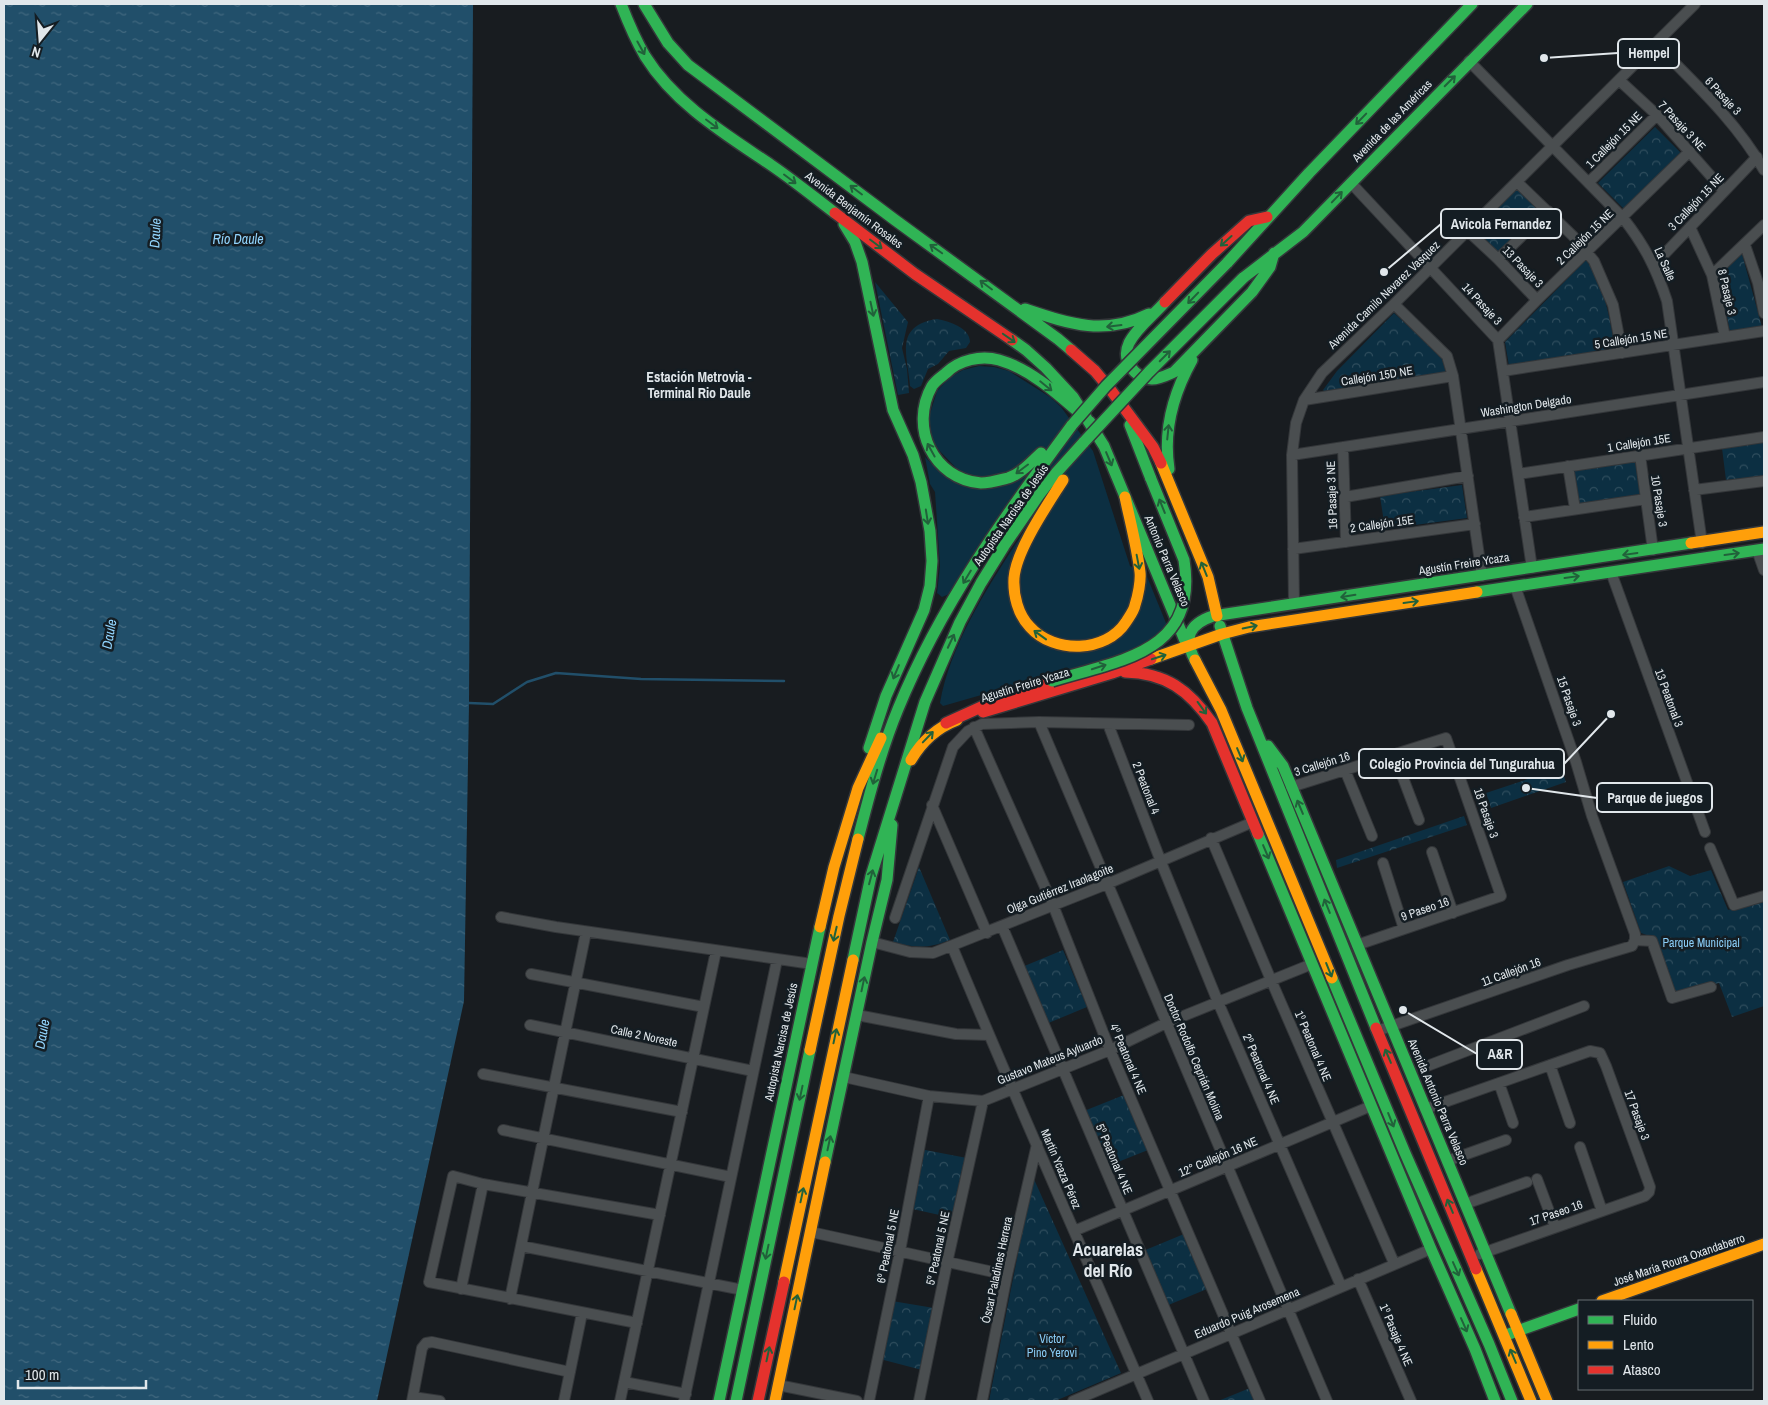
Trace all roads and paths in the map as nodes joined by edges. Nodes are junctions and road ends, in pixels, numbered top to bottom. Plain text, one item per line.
1 (621, 4) edge
2 (644, 4) edge
3 (1466, 4) edge
4 (1472, 4) edge
5 (1527, 4) edge
6 (1695, 4) edge
7 (1455, 22) junction
8 (1656, 44) junction
9 (1469, 62) junction
10 (1619, 80) junction
11 (1657, 115) junction
12 (1553, 146) junction
13 (1690, 151) junction
14 (1757, 157) junction
15 (1764, 170) edge
16 (1517, 182) junction
17 (1589, 182) junction
18 (1351, 183) junction
19 (1724, 191) junction
20 (1548, 211) junction
21 (837, 215) junction
22 (1267, 218) junction
23 (1623, 218) junction
24 (1764, 225) edge
25 (1690, 227) junction
26 (1468, 231) junction
27 (1745, 245) junction
28 (1274, 253) junction
29 (1586, 253) junction
30 (1498, 259) junction
31 (1654, 265) junction
32 (1431, 268) junction
33 (1712, 275) junction
34 (1538, 300) junction
35 (1394, 304) junction
36 (1013, 305) junction
37 (1159, 308) junction
38 (1764, 313) edge
39 (1764, 331) edge
40 (1724, 337) junction
41 (1498, 340) junction
42 (1204, 343) junction
43 (1673, 345) junction
44 (1622, 353) junction
45 (1502, 371) junction
46 (1453, 376) junction
47 (1764, 382) edge
48 (1680, 395) junction
49 (1304, 400) junction
50 (1124, 407) junction
51 (1510, 421) junction
52 (1090, 422) junction
53 (1072, 425) junction
54 (1461, 429) junction
55 (1764, 437) edge
56 (1084, 442) junction
57 (1343, 447) junction
58 (1688, 448) junction
59 (1292, 455) junction
60 (1640, 456) junction
61 (1568, 466) junction
62 (1518, 474) junction
63 (1468, 476) junction
64 (1764, 481) edge
65 (1694, 490) junction
66 (1125, 497) junction
67 (1345, 497) junction
68 (1175, 498) junction
69 (1646, 499) junction
70 (1575, 509) junction
71 (1524, 517) junction
72 (1474, 524) junction
73 (1764, 532) edge
74 (1346, 542) junction
75 (1702, 543) junction
76 (1293, 549) junction
77 (1653, 550) junction
78 (1761, 550) edge
79 (1532, 568) junction
80 (1764, 570) edge
81 (1611, 572) junction
82 (1482, 576) junction
83 (1515, 586) junction
84 (1294, 604) junction
85 (1217, 616) junction
86 (1222, 634) junction
87 (1188, 648) junction
88 (1112, 673) junction
89 (902, 698) junction
90 (1247, 708) junction
91 (1221, 710) junction
92 (1039, 722) junction
93 (946, 723) junction
94 (1108, 724) junction
95 (1190, 725) dead end
96 (974, 727) junction
97 (1446, 738) joint
98 (1394, 754) junction
99 (1227, 759) junction
100 (1345, 770) junction
101 (900, 786) junction
102 (1291, 787) junction
103 (858, 788) junction
104 (894, 802) junction
105 (932, 805) junction
106 (1419, 820) dead end
107 (1253, 822) junction
108 (1705, 832) dead end
109 (1372, 836) dead end
110 (1211, 838) junction
111 (1710, 848) dead end
112 (1432, 852) dead end
113 (1160, 860) junction
114 (1384, 863) dead end
115 (1106, 884) junction
116 (1501, 896) joint
117 (1764, 896) edge
118 (1053, 905) junction
119 (1453, 913) junction
120 (501, 917) dead end
121 (895, 918) dead end
122 (1002, 926) junction
123 (1404, 929) junction
124 (586, 932) junction
125 (987, 932) junction
126 (1635, 940) junction
127 (872, 942) junction
128 (1358, 945) junction
129 (952, 946) junction
130 (716, 951) junction
131 (777, 960) junction
132 (812, 964) junction
133 (1312, 964) junction
134 (531, 974) dead end
135 (1271, 980) junction
136 (575, 983) junction
137 (1711, 987) dead end
138 (1218, 1002) junction
139 (1584, 1006) dead end
140 (704, 1008) junction
141 (857, 1015) junction
142 (1166, 1023) junction
143 (530, 1026) dead end
144 (1391, 1026) junction
145 (1377, 1032) junction
146 (565, 1033) junction
147 (989, 1035) junction
148 (1110, 1050) junction
149 (693, 1059) junction
150 (1550, 1065) junction
151 (1422, 1068) dead end
152 (1063, 1069) junction
153 (753, 1071) junction
154 (483, 1074) dead end
155 (844, 1077) junction
156 (1499, 1083) junction
157 (554, 1087) junction
158 (1013, 1089) junction
159 (929, 1096) junction
160 (983, 1101) junction
161 (1371, 1106) junction
162 (1426, 1109) junction
163 (682, 1112) junction
164 (1332, 1122) junction
165 (1513, 1123) dead end
166 (1570, 1123) dead end
167 (503, 1130) dead end
168 (544, 1138) junction
169 (1506, 1140) dead end
170 (1037, 1144) junction
171 (1279, 1144) junction
172 (1580, 1147) dead end
173 (1405, 1153) junction
174 (1394, 1158) junction
175 (1447, 1161) junction
176 (671, 1164) junction
177 (1228, 1166) junction
178 (731, 1177) junction
179 (1537, 1178) dead end
180 (1527, 1182) dead end
181 (483, 1184) junction
182 (1170, 1190) junction
183 (532, 1192) junction
184 (1649, 1192) joint
185 (1465, 1204) junction
186 (1123, 1210) junction
187 (1602, 1211) junction
188 (660, 1215) junction
189 (1555, 1227) junction
190 (1074, 1230) junction
191 (811, 1232) junction
192 (1764, 1244) edge
193 (521, 1246) junction
194 (1431, 1249) junction
195 (900, 1251) junction
196 (1485, 1252) junction
197 (1471, 1257) junction
198 (947, 1263) junction
199 (1394, 1263) junction
200 (648, 1271) junction
201 (1007, 1275) junction
202 (1358, 1279) junction
203 (709, 1283) junction
204 (1341, 1286) junction
205 (460, 1289) junction
206 (743, 1290) junction
207 (510, 1299) junction
208 (1605, 1300) edge
209 (1287, 1309) junction
210 (1578, 1309) edge
211 (582, 1312) junction
212 (637, 1323) junction
213 (1518, 1331) junction
214 (1231, 1334) junction
215 (1504, 1336) junction
216 (1488, 1344) junction
217 (1475, 1349) junction
218 (1183, 1353) junction
219 (570, 1372) junction
220 (1136, 1374) junction
221 (624, 1382) junction
222 (778, 1385) junction
223 (1540, 1385) junction
224 (1527, 1389) junction
225 (685, 1398) edge
226 (413, 1399) edge
227 (440, 1401) edge
228 (564, 1401) edge
229 (620, 1401) edge
230 (719, 1401) edge
231 (736, 1401) edge
232 (758, 1401) edge
233 (775, 1401) edge
234 (857, 1401) edge
235 (869, 1401) edge
236 (920, 1401) edge
237 (982, 1401) edge
238 (1073, 1401) edge
239 (1148, 1401) edge
240 (1204, 1401) edge
241 (1260, 1401) edge
242 (1327, 1401) edge
243 (1411, 1401) edge
244 (1494, 1401) edge
245 (1512, 1401) edge
246 (1531, 1401) edge
247 (1547, 1401) edge

1 -> 21 main road, Avenida Benjamín Rosales
36 -> 2 main road, Avenida Benjamín Rosales
3 - 7 main road
4 - 7 main road, Avenida de las Américas
5 - 9 main road, Avenida de las Américas
6 - 8 street, Avenida Camilo Nevarez Vasquez
7 -> 22 main road, Avenida de las Américas
8 - 10 street, Avenida Camilo Nevarez Vasquez
8 - 14 street, 6 Pasaje 3
9 - 12 street, La Salle
18 -> 9 main road, Avenida de las Américas
10 - 11 street, 7 Pasaje 3 NE
10 - 12 street, Avenida Camilo Nevarez Vasquez
11 - 13 street, 7 Pasaje 3 NE
11 - 17 street, 1 Callejón 15 NE
12 - 16 street, Avenida Camilo Nevarez Vasquez
12 - 17 street, La Salle
13 - 19 street, 7 Pasaje 3 NE
13 - 23 street, 2 Callejón 15 NE
14 - 15 street, 6 Pasaje 3
14 - 19 street, 3 Callejón 15 NE
16 - 20 street
16 - 26 street, Avenida Camilo Nevarez Vasquez
17 - 23 street, La Salle
28 -> 18 main road, Avenida de las Américas
18 - 32 street, 14 Pasaje 3
19 - 25 street, 3 Callejón 15 NE
20 - 29 street
20 - 30 street
21 -> 52 main road, Avenida Benjamín Rosales
21 -> 103 main road
22 -> 37 main road
22 -> 53 main road, Autopista Narcisa de Jesús, bridge
23 - 29 street, 2 Callejón 15 NE
23 - 31 street, La Salle
24 - 27 street
25 - 31 street, 3 Callejón 15 NE
25 - 33 street, 8 Pasaje 3
26 - 30 street, 13 Pasaje 3
26 - 32 street, Avenida Camilo Nevarez Vasquez
27 - 33 street
27 - 38 street
28 - 42 main road
56 -> 28 main road, Autopista Narcisa de Jesús, bridge
29 - 34 street, 2 Callejón 15 NE
29 - 44 street
30 - 34 street, 13 Pasaje 3
31 - 43 street, La Salle
32 - 35 street, Avenida Camilo Nevarez Vasquez
32 - 41 street, 14 Pasaje 3
33 - 40 street, 8 Pasaje 3
34 - 41 street, 2 Callejón 15 NE
35 - 46 street
35 - 49 street, Avenida Camilo Nevarez Vasquez
37 -> 36 main road
36 - 50 main road, Avenida Benjamín Rosales
37 - 42 main road
39 - 40 street, 5 Callejón 15 NE
40 - 43 street, 5 Callejón 15 NE
41 - 45 street, 14 Pasaje 3
68 -> 42 main road
43 - 44 street, 5 Callejón 15 NE
43 - 48 street, La Salle
44 - 45 street, 5 Callejón 15 NE
45 - 51 street, 14 Pasaje 3
46 - 49 street, Callejón 15D NE
46 - 54 street
47 - 48 street, Washington Delgado
48 - 51 street, Washington Delgado
48 - 58 street, La Salle
49 - 59 street, Avenida Camilo Nevarez Vasquez
50 - 68 main road
93 -> 50 main road, bridge
51 - 54 street, Washington Delgado
51 - 62 street, 14 Pasaje 3
53 -> 52 main road
52 -> 66 main road, Antonio Parra Velasco
53 -> 89 main road, Autopista Narcisa de Jesús
54 - 57 street, Washington Delgado
54 - 63 street
55 - 58 street, 1 Callejón 15E
66 -> 56 main road
101 -> 56 main road, Autopista Narcisa de Jesús
57 - 59 street, Washington Delgado
57 - 67 street, 16 Pasaje 3 NE
58 - 60 street, 1 Callejón 15E
58 - 65 street, La Salle
59 - 76 street, Avenida Camilo Nevarez Vasquez
60 - 61 street, 1 Callejón 15E
60 - 69 street, 10 Pasaje 3
61 - 62 street, 1 Callejón 15E
61 - 70 street
62 - 71 street, 14 Pasaje 3
63 - 67 street
63 - 72 street
64 - 65 street
65 - 75 street, La Salle
66 - 87 main road, Antonio Parra Velasco
67 - 74 street, 16 Pasaje 3 NE
85 -> 68 main road
69 - 70 street
69 - 77 street, 10 Pasaje 3
70 - 71 street
71 - 79 street, 14 Pasaje 3
72 - 74 street, 2 Callejón 15E
72 - 82 street
73 - 75 main road, Agustín Freire Ycaza
74 - 76 street, 2 Callejón 15E
75 - 77 main road, Agustín Freire Ycaza
76 - 84 street, Avenida Camilo Nevarez Vasquez
77 -> 79 main road, Agustín Freire Ycaza
78 - 80 street
81 -> 78 main road, Agustín Freire Ycaza
79 - 82 main road, Agustín Freire Ycaza
83 -> 81 main road, Agustín Freire Ycaza
81 - 108 street, 13 Peatonal 3
82 -> 84 main road, Agustín Freire Ycaza
86 -> 83 main road, Agustín Freire Ycaza
83 - 126 street, 15 Pasaje 3
84 - 85 main road, Agustín Freire Ycaza
85 - 86 main road, Avenida Antonio Parra Velasco
85 - 87 main road, Agustín Freire Ycaza
86 - 87 main road, Agustín Freire Ycaza
86 - 90 main road, Avenida Antonio Parra Velasco
88 -> 87 main road, Agustín Freire Ycaza
87 - 91 main road, Antonio Parra Velasco
88 - 93 main road, Agustín Freire Ycaza
88 -> 99 main road
89 - 103 main road, Autopista Narcisa de Jesús
89 -> 231 main road, Autopista Narcisa de Jesús
90 - 102 main road, Avenida Antonio Parra Velasco
145 -> 90 main road, Avenida Antonio Parra Velasco
91 - 99 main road
91 -> 173 main road
92 - 94 street
92 - 96 street
92 - 115 street, Doctor Rodolfo Ceprián Molina
101 -> 93 main road, Agustín Freire Ycaza
94 - 95 street
94 - 113 street, 2 Peatonal 4
96 - 105 street
96 - 118 street, 4º Peatonal 4 NE
97 - 98 street, 3 Callejón 16
97 - 116 street, 18 Pasaje 3
98 - 100 street, 3 Callejón 16
98 - 106 street
99 - 107 main road
100 - 102 street, 3 Callejón 16
100 - 109 street
101 - 104 main road, Autopista Narcisa de Jesús
128 -> 102 main road, Avenida Antonio Parra Velasco
103 - 132 main road, Autopista Narcisa de Jesús
104 - 127 main road, Autopista Narcisa de Jesús
232 -> 104 main road, Autopista Narcisa de Jesús
105 - 121 street
105 - 125 street
107 - 110 street, Olga Gutiérrez Iraolagoite
107 -> 133 main road
110 - 113 street, Olga Gutiérrez Iraolagoite
110 - 135 street, 1º Peatonal 4 NE
111 - 117 street
112 - 119 street
113 - 115 street, Olga Gutiérrez Iraolagoite
113 - 138 street, 2º Peatonal 4 NE
114 - 123 street
115 - 118 street, Olga Gutiérrez Iraolagoite
115 - 142 street, Doctor Rodolfo Ceprián Molina
116 - 119 street, 9 Paseo 16
118 - 122 street, Olga Gutiérrez Iraolagoite
118 - 148 street, 4º Peatonal 4 NE
119 - 123 street, 9 Paseo 16
120 - 124 street
122 - 125 street, Olga Gutiérrez Iraolagoite
122 - 152 street, 5º Peatonal 4 NE
123 - 128 street, 9 Paseo 16
124 - 130 street
124 - 136 street
125 - 129 street, Olga Gutiérrez Iraolagoite
126 - 137 street
126 - 144 street, 11 Callejón 16
127 - 129 street, Olga Gutiérrez Iraolagoite
141 -> 127 main road, Autopista Narcisa de Jesús
128 - 144 main road, Avenida Antonio Parra Velasco
129 - 147 street, Martín Ycaza Pérez
130 - 131 street
130 - 140 street
131 - 132 street
131 - 153 street
132 - 206 main road, Autopista Narcisa de Jesús
133 - 135 street, Gustavo Mateus Ayluardo
133 - 161 main road
134 - 136 street
135 - 138 street, Gustavo Mateus Ayluardo
135 - 164 street, 1º Peatonal 4 NE
136 - 140 street
136 - 146 street
138 - 142 street, Gustavo Mateus Ayluardo
138 - 171 street, 2º Peatonal 4 NE
139 - 151 street
140 - 149 street
141 - 147 street
141 - 155 main road, Autopista Narcisa de Jesús
142 - 148 street, Gustavo Mateus Ayluardo
142 - 177 street, Doctor Rodolfo Ceprián Molina
143 - 146 street, Calle 2 Noreste
144 - 145 street, 11 Callejón 16
144 - 162 main road, Avenida Antonio Parra Velasco
197 -> 145 main road, Avenida Antonio Parra Velasco
146 - 149 street, Calle 2 Noreste
146 - 157 street
147 - 158 street, Martín Ycaza Pérez
148 - 152 street, Gustavo Mateus Ayluardo
148 - 182 street, 4º Peatonal 4 NE
149 - 153 street, Calle 2 Noreste
149 - 163 street
150 - 156 street
150 - 166 street
150 - 184 street, 17 Pasaje 3
152 - 158 street, Gustavo Mateus Ayluardo
152 - 186 street, 5º Peatonal 4 NE
153 - 178 street
154 - 157 street
155 - 159 street, Gustavo Mateus Ayluardo
191 -> 155 main road, Autopista Narcisa de Jesús
156 - 162 street
156 - 165 street
157 - 163 street
157 - 168 street
158 - 160 street, Gustavo Mateus Ayluardo
158 - 170 street, Martín Ycaza Pérez
159 - 160 street, Gustavo Mateus Ayluardo
159 - 195 street, 6º Peatonal 5 NE
160 - 198 street, 5º Peatonal 5 NE
161 - 164 street, 12° Callejón 16 NE
161 - 174 main road
162 - 175 main road, Avenida Antonio Parra Velasco
163 - 176 street
164 - 171 street, 12° Callejón 16 NE
164 - 199 street, 1º Peatonal 4 NE
167 - 168 street
168 - 176 street
168 - 183 street
169 - 175 street
170 - 190 street, Martín Ycaza Pérez
170 - 201 street, Óscar Paladines Herrera
171 - 177 street, 12° Callejón 16 NE
171 - 204 street, 2º Peatonal 4 NE
172 - 187 street
173 - 174 main road
173 -> 216 main road
174 - 194 main road
175 - 185 main road, Avenida Antonio Parra Velasco
176 - 178 street
176 - 188 street
177 - 182 street, 12° Callejón 16 NE
177 - 209 street, Doctor Rodolfo Ceprián Molina
178 - 203 street
179 - 189 street
180 - 185 street
181 - 183 street
181 - 205 street
181 - 205 street
182 - 186 street, 12° Callejón 16 NE
182 - 214 street, 4º Peatonal 4 NE
183 - 188 street
183 - 193 street
184 - 187 street, 17 Paseo 16
185 - 196 main road, Avenida Antonio Parra Velasco
186 - 190 street, 12° Callejón 16 NE
186 - 218 street, 5º Peatonal 4 NE
187 - 189 street, 17 Paseo 16
188 - 200 street
189 - 196 street, 17 Paseo 16
190 - 220 street, Martín Ycaza Pérez
191 - 195 street
222 -> 191 main road, Autopista Narcisa de Jesús
192 - 208 main road, José María Roura Oxandaberro
193 - 200 street
193 - 207 street
194 - 199 street, Eduardo Puig Arosemena
194 -> 217 main road
195 - 198 street
195 - 235 street, 6º Peatonal 5 NE
196 - 197 street, 17 Paseo 16
196 - 213 main road, Avenida Antonio Parra Velasco
197 - 215 main road, Avenida Antonio Parra Velasco
198 - 201 street
198 - 236 street, 5º Peatonal 5 NE
199 - 202 street, Eduardo Puig Arosemena
200 - 203 street
200 - 212 street
201 - 237 street, Óscar Paladines Herrera
202 - 204 street, Eduardo Puig Arosemena
202 - 243 street, 1º Pasaje 4 NE
203 - 206 street
203 - 225 street
204 - 209 street, Eduardo Puig Arosemena
205 - 207 street
206 - 230 main road, Autopista Narcisa de Jesús
207 - 211 street
209 - 214 street, Eduardo Puig Arosemena
209 - 242 street, Doctor Rodolfo Ceprián Molina
210 - 213 main road
211 - 212 street
211 - 219 street
212 - 221 street
213 - 215 main road
213 - 223 main road, Avenida Antonio Parra Velasco
214 - 218 street, Eduardo Puig Arosemena
214 - 241 street, 4º Peatonal 4 NE
224 -> 215 main road, Avenida Antonio Parra Velasco
216 - 217 main road
216 - 245 main road
217 - 244 main road
218 - 220 street, Eduardo Puig Arosemena
218 - 240 street, 5º Peatonal 4 NE
219 - 226 street
219 - 228 street
220 - 238 street, Eduardo Puig Arosemena
220 - 239 street, Martín Ycaza Pérez
221 - 225 street
221 - 229 street
222 - 233 main road, Autopista Narcisa de Jesús
222 - 234 street
223 - 224 main road
223 - 247 main road, Avenida Antonio Parra Velasco
224 - 246 main road, Avenida Antonio Parra Velasco
226 - 227 street

